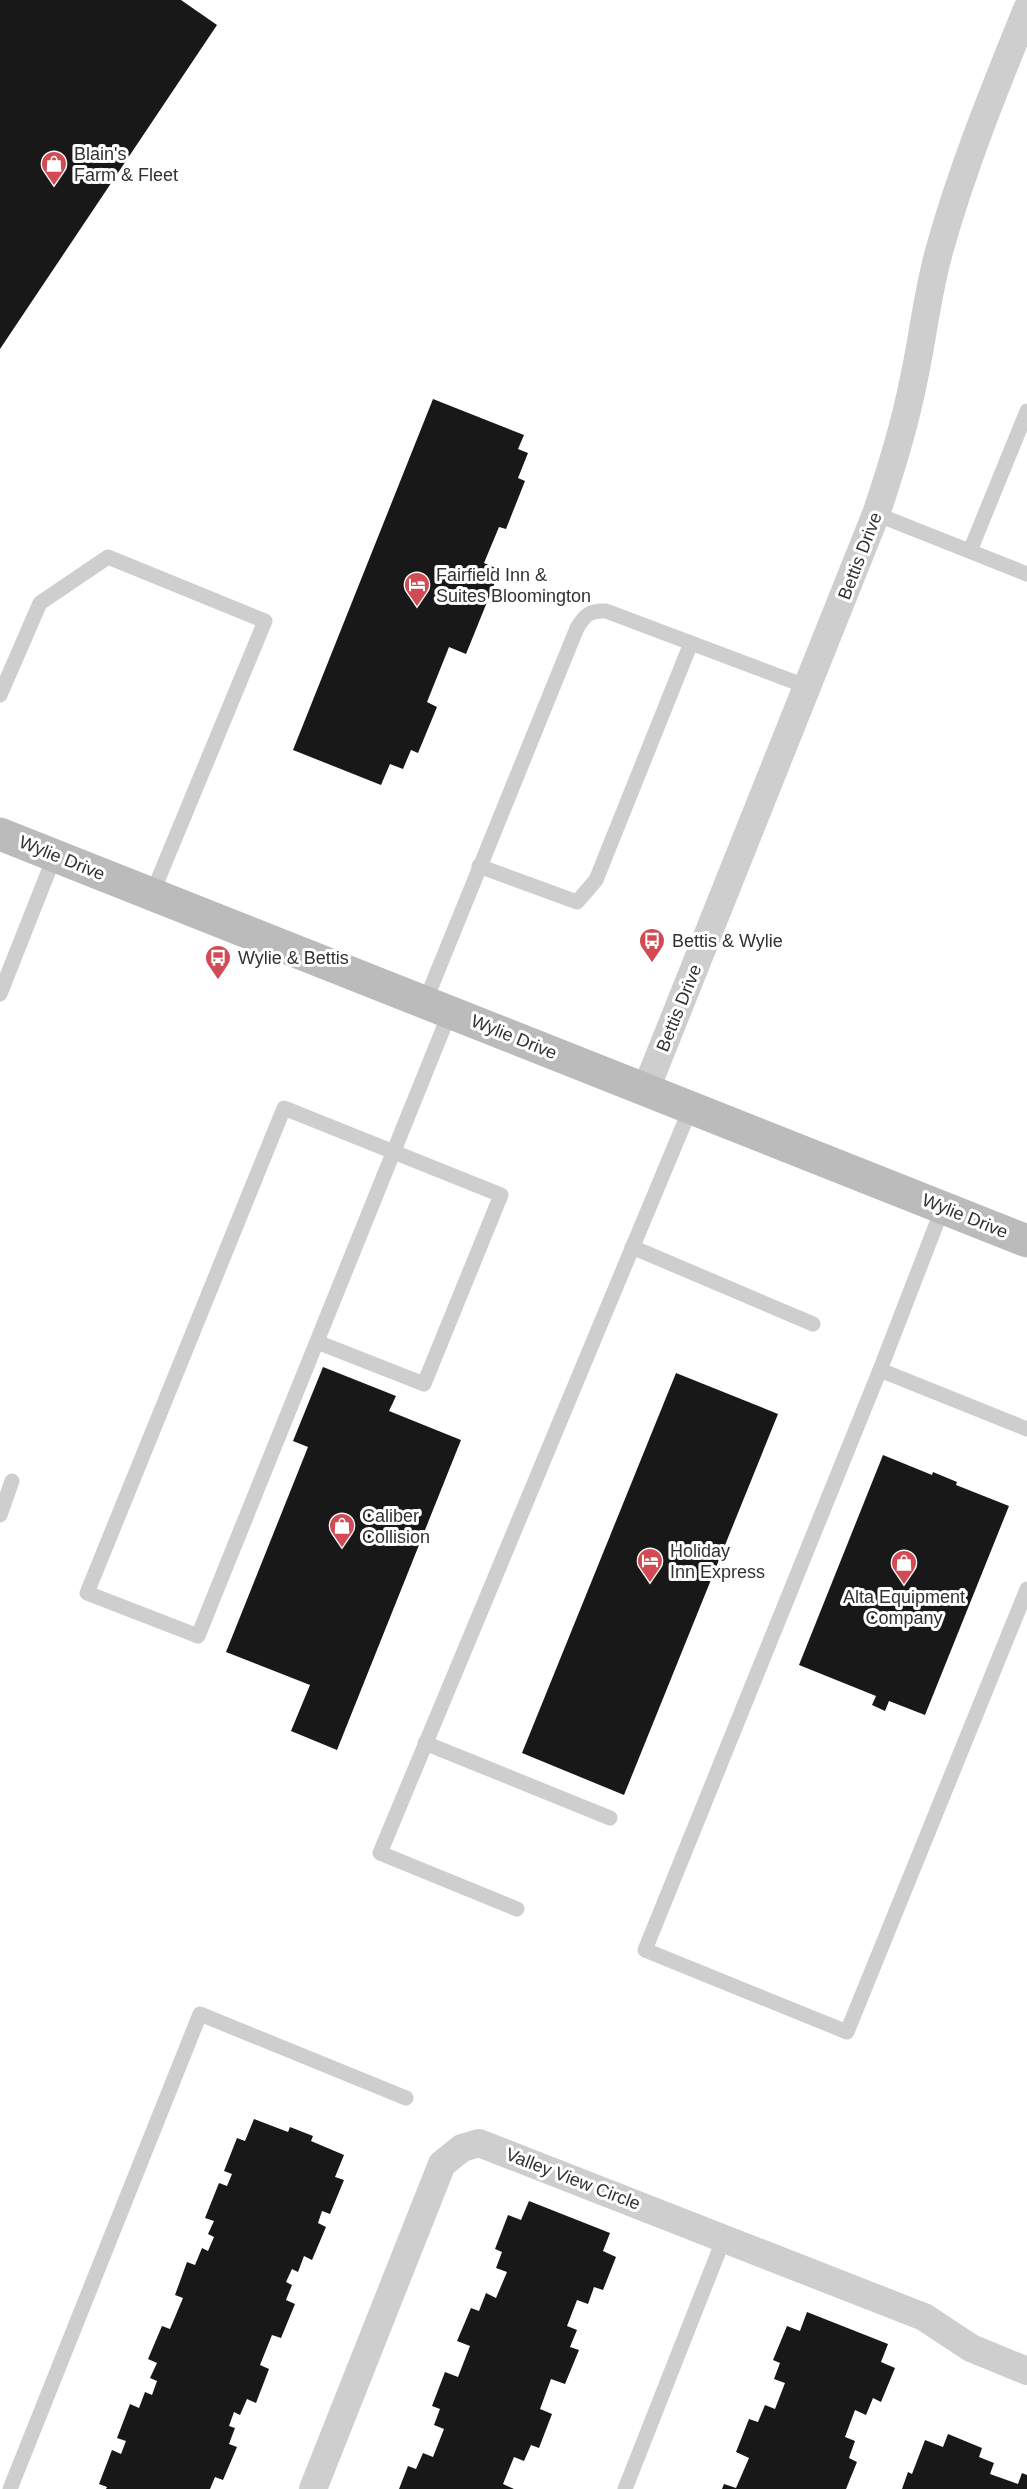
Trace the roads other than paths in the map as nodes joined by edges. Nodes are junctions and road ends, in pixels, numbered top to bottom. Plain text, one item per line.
1 (1027, 9) edge
2 (1027, 411) edge
3 (876, 514) junction
4 (970, 551) junction
5 (1027, 574) edge
6 (691, 643) junction
7 (808, 687) junction
8 (0, 695) edge
9 (0, 834) edge
10 (55, 855) junction
11 (479, 866) junction
12 (152, 894) junction
13 (0, 992) edge
14 (437, 1007) junction
15 (646, 1089) junction
16 (691, 1107) junction
17 (393, 1152) junction
18 (943, 1207) junction
19 (1027, 1241) edge
20 (632, 1247) junction
21 (813, 1324) dead end
22 (316, 1342) junction
23 (880, 1370) junction
24 (1027, 1429) edge
25 (12, 1481) dead end
26 (0, 1515) edge
27 (1027, 1589) edge
28 (425, 1743) junction
29 (610, 1818) dead end
30 (517, 1909) dead end
31 (406, 2098) dead end
32 (724, 2238) junction
33 (1027, 2371) edge
34 (10, 2489) edge
35 (313, 2489) edge
36 (625, 2489) edge

1 - 3 street, Bettis Drive
2 - 4 lane
3 - 4 lane
3 - 7 street, Bettis Drive
4 - 5 lane
6 - 7 lane
6 - 11 lane
6 - 11 lane
7 - 15 street, Bettis Drive
8 - 12 lane
9 - 10 main road, Wylie Drive
10 - 12 main road, Wylie Drive
10 - 13 lane
11 - 14 lane
12 - 14 main road, Wylie Drive
14 - 15 main road, Wylie Drive
14 - 17 lane
15 - 16 main road, Wylie Drive
16 - 18 main road, Wylie Drive
16 - 20 lane
17 - 22 lane
17 - 22 lane
17 - 22 lane
18 - 19 main road, Wylie Drive
18 - 23 lane
20 - 21 lane
20 - 28 lane
23 - 24 lane
23 - 27 lane
25 - 26 lane
28 - 29 lane
28 - 30 lane
31 - 34 lane
32 - 33 street, Valley View Circle
32 - 35 street, Valley View Circle
32 - 36 lane

